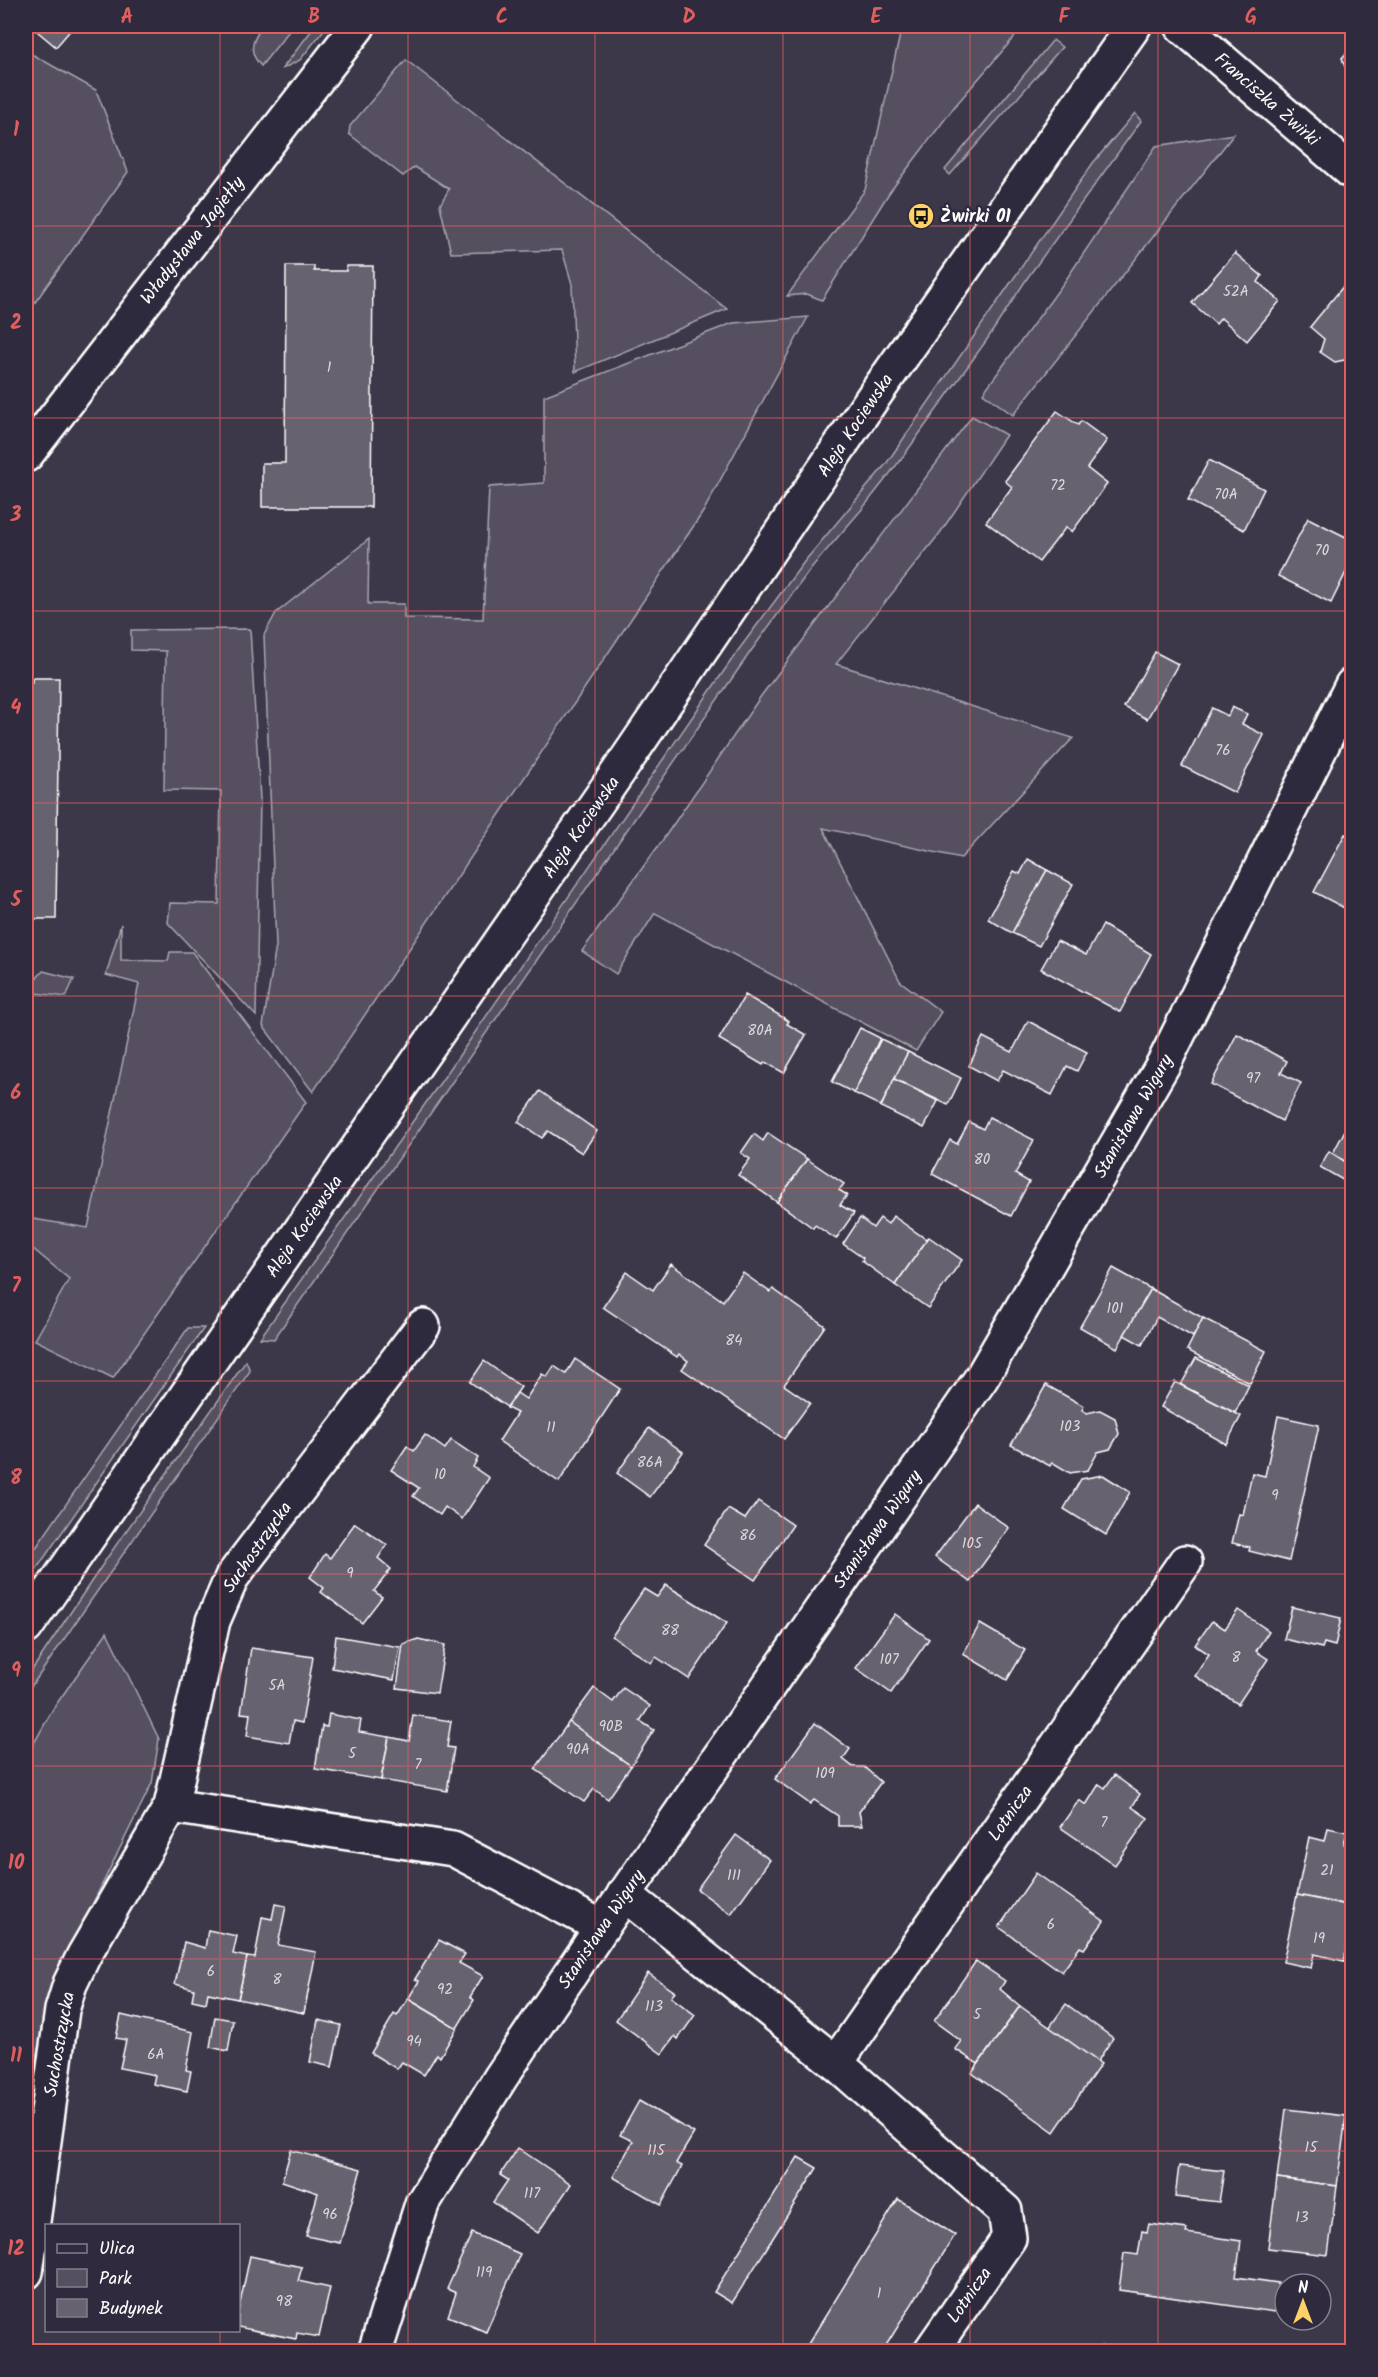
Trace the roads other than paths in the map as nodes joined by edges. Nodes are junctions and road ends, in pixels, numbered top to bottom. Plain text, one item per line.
1 (358, 26) edge
2 (1134, 26) edge
3 (1182, 26) edge
4 (1353, 172) edge
5 (26, 455) edge
6 (1353, 685) edge
7 (423, 1326) dead end
8 (1185, 1562) dead end
9 (26, 1627) edge
10 (171, 1806) junction
11 (624, 1894) junction
12 (602, 1927) junction
13 (836, 2063) junction
14 (26, 2272) edge
15 (375, 2352) edge
16 (930, 2352) edge

1 - 5 street, Władysława Jagiełły
2 - 9 street, Aleja Kociewska
3 - 4 street, Franciszka Żwirki
6 - 11 street, Stanisława Wigury
7 - 10 street, Suchostrzycka
8 - 13 street, Lotnicza
10 - 12 street
10 - 14 street, Suchostrzycka
11 - 12 street, Stanisława Wigury
11 - 13 street, Lotnicza
12 - 15 street, Stanisława Wigury
13 - 16 street, Lotnicza

